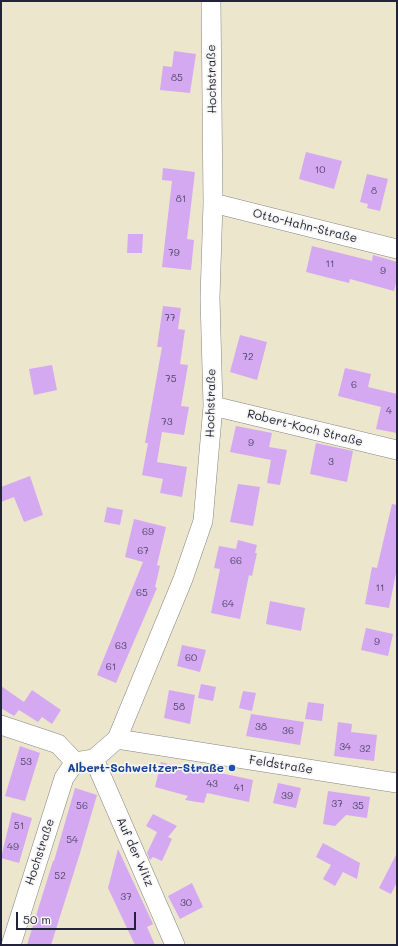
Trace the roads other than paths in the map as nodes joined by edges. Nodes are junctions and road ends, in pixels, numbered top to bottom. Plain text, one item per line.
1 (211, 1) edge
2 (213, 203) junction
3 (397, 249) edge
4 (213, 406) junction
5 (397, 450) edge
6 (1, 725) edge
7 (117, 739) junction
8 (94, 759) junction
9 (75, 762) junction
10 (397, 783) edge
11 (11, 945) edge
12 (176, 945) edge

1 - 2 street, Hochstraße
2 - 3 street, Otto-Hahn-Straße
2 - 4 street, Hochstraße
4 - 5 street, Robert-Koch Straße
4 - 7 street, Hochstraße
6 - 9 street
7 - 8 street, Hochstraße
7 - 10 street, Feldstraße
8 - 9 street
8 - 12 street, Auf der Witz
9 - 11 street, Hochstraße

